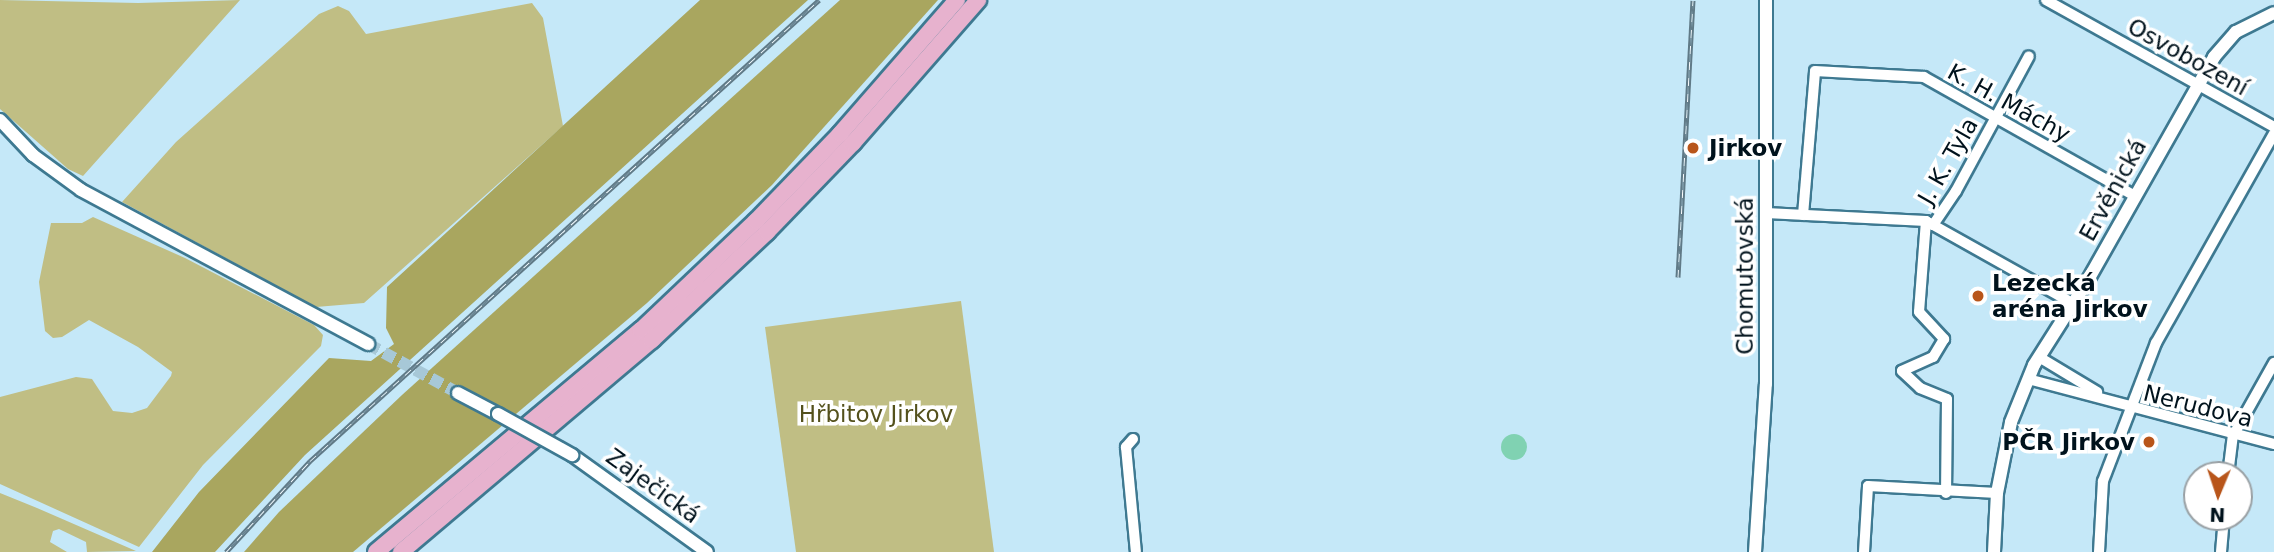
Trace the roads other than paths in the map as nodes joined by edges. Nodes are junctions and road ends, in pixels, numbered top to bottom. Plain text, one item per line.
1 (957, 0) edge
2 (978, 0) edge
3 (1766, 0) edge
4 (2046, 0) edge
5 (2274, 13) edge
6 (2029, 57) dead end
7 (2197, 83) junction
8 (1996, 117) junction
9 (0, 120) edge
10 (2274, 127) edge
11 (2274, 134) edge
12 (2133, 195) junction
13 (1766, 213) junction
14 (1802, 215) junction
15 (1929, 223) junction
16 (2073, 303) junction
17 (368, 344) tunnel mouth
18 (2039, 357) junction
19 (2274, 363) edge
20 (2028, 379) junction
21 (458, 393) tunnel mouth
22 (2113, 401) junction
23 (2130, 409) junction
24 (2233, 436) junction
25 (1133, 439) dead end
26 (2274, 444) edge
27 (2230, 461) edge
28 (1946, 493) junction
29 (1997, 493) junction
30 (2223, 531) edge
31 (376, 552) edge
32 (401, 552) edge
33 (707, 552) edge
34 (1136, 552) edge
35 (1755, 552) edge
36 (1864, 552) edge
37 (1994, 552) edge
38 (2099, 552) edge
39 (2221, 552) edge

1 - 31 highway
2 - 32 highway
3 - 13 street, Chomutovská
4 - 7 street, Osvobození
5 - 7 street, Ervěnická
6 - 8 street, J. K. Tyla
7 - 10 street, Osvobození
7 - 12 street, Ervěnická
8 - 12 street, K. H. Máchy
8 - 14 street, K. H. Máchy
8 - 15 street, J. K. Tyla
9 - 17 street
11 - 23 street
12 - 16 street, Ervěnická
13 - 14 street
13 - 35 street, Chomutovská
14 - 15 street
15 - 16 street
15 - 28 street
16 - 18 street, Ervěnická
18 - 20 street, Ervěnická
18 - 22 street, Nerudova
19 - 24 street
20 - 22 street, Nerudova
20 - 29 street, Ervěnická
21 - 33 street, Zaječická, bridge
22 - 23 street, Nerudova
23 - 24 street, Nerudova
23 - 38 street
24 - 26 street, Nerudova
24 - 27 street
25 - 34 street
28 - 29 street
28 - 36 street
29 - 37 street, Ervěnická
30 - 39 street

